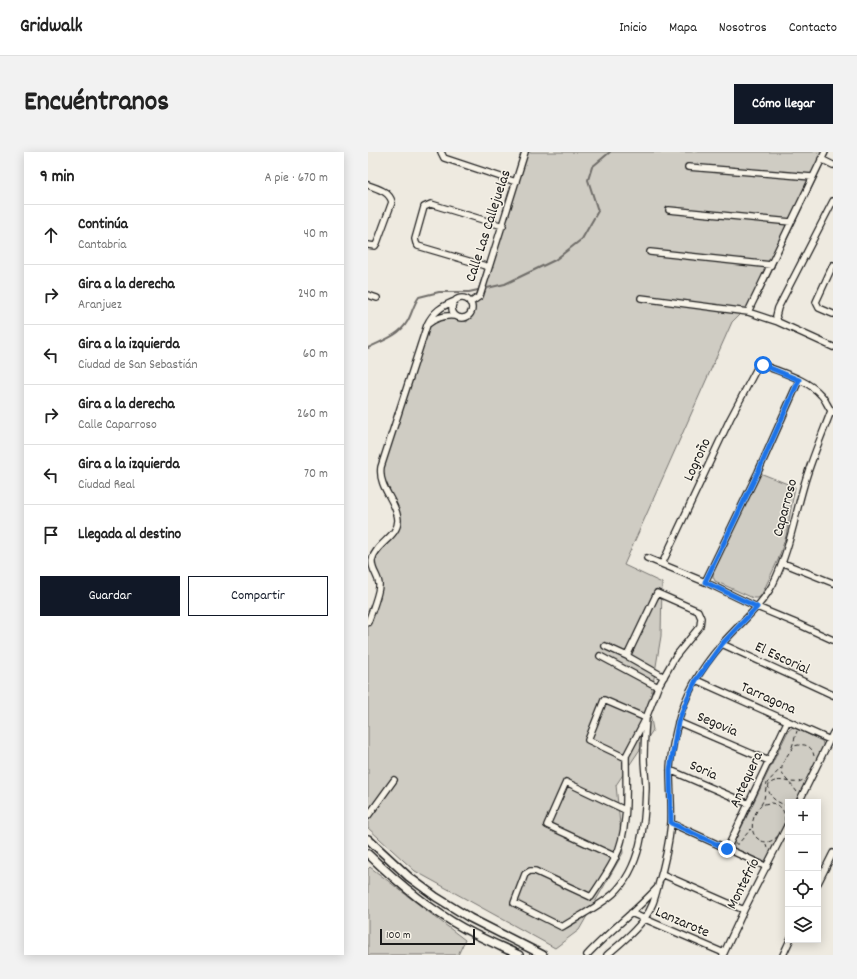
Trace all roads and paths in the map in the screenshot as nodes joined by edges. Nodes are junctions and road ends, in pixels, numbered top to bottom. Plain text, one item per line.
1 (525, 152) edge
2 (825, 152) edge
3 (441, 154) edge
4 (821, 159) junction
5 (833, 164) edge
6 (688, 167) dead end
7 (812, 177) junction
8 (516, 182) junction
9 (368, 185) edge
10 (833, 201) edge
11 (669, 210) dead end
12 (791, 222) junction
13 (503, 226) junction
14 (368, 245) edge
15 (650, 252) dead end
16 (771, 264) junction
17 (833, 265) edge
18 (489, 267) junction
19 (368, 295) edge
20 (377, 298) dead end
21 (641, 298) dead end
22 (455, 301) junction
23 (470, 303) junction
24 (748, 312) junction
25 (833, 314) edge
26 (454, 316) junction
27 (778, 322) junction
28 (426, 325) junction
29 (833, 348) edge
30 (799, 380) junction
31 (832, 412) edge
32 (647, 558) dead end
33 (783, 563) junction
34 (662, 564) junction
35 (705, 582) junction
36 (833, 583) edge
37 (757, 607) junction
38 (368, 622) edge
39 (833, 640) edge
40 (722, 644) junction
41 (605, 646) dead end
42 (600, 656) dead end
43 (627, 656) junction
44 (664, 677) junction
45 (696, 680) junction
46 (658, 687) junction
47 (833, 695) edge
48 (646, 718) junction
49 (678, 722) junction
50 (787, 722) junction
51 (796, 725) junction
52 (833, 733) edge
53 (830, 740) junction
54 (790, 751) junction
55 (815, 757) dead end
56 (626, 758) junction
57 (769, 761) junction
58 (782, 767) junction
59 (670, 770) junction
60 (806, 778) dead end
61 (394, 780) dead end
62 (788, 781) junction
63 (799, 799) edge
64 (749, 804) junction
65 (785, 805) edge
66 (761, 806) junction
67 (626, 810) junction
68 (785, 814) edge
69 (368, 816) edge
70 (671, 823) junction
71 (785, 824) edge
72 (785, 824) edge
73 (752, 828) junction
74 (368, 839) edge
75 (728, 847) junction
76 (833, 853) edge
77 (368, 855) edge
78 (616, 857) junction
79 (767, 867) junction
80 (662, 874) junction
81 (821, 877) edge
82 (658, 886) junction
83 (744, 910) junction
84 (631, 913) junction
85 (644, 920) junction
86 (789, 943) edge
87 (609, 953) edge
88 (724, 954) edge
89 (519, 955) edge
90 (542, 955) edge
91 (587, 955) edge
92 (618, 955) edge
93 (783, 955) edge

1 - 8 street, Calle Las Callejuelas
2 - 4 street
3 - 8 street
4 - 5 street
4 - 7 street
6 - 7 street
7 - 12 street
8 - 13 street, Calle Las Callejuelas
9 - 14 street
10 - 27 street
11 - 12 street
12 - 16 street
13 - 18 street, Calle Las Callejuelas
13 - 18 street
15 - 16 street
16 - 24 street
17 - 25 street
18 - 23 street, Calle Las Callejuelas
19 - 20 street
21 - 24 street
22 - 23 street
22 - 26 street
22 - 28 street
23 - 26 street
24 - 27 street
26 - 28 street
27 - 29 street
28 - 38 street
30 - 31 street
30 - 34 street, Logroño
30 - 35 street
31 - 33 street, Caparroso
32 - 34 street
33 - 36 street
33 - 37 street, Caparroso
34 - 35 street
35 - 37 street
37 - 39 street
37 - 40 street, Caparroso
40 - 45 street, Caparroso
40 - 47 street, El Escorial
41 - 43 street
42 - 46 street
43 - 44 street
43 - 44 street
44 - 46 street
45 - 49 street, Caparroso
45 - 50 street, Tarragona
46 - 48 street
48 - 56 street
48 - 56 street
48 - 78 street
49 - 57 street, Segovia
49 - 59 street, Caparroso
50 - 51 street, Tarragona
50 - 57 street, Antequera
51 - 53 street, Tarragona
51 - 54 path
52 - 53 street
53 - 63 street
54 - 55 path
54 - 58 path
56 - 67 street
57 - 64 street, Antequera
58 - 62 path
58 - 66 path
59 - 64 street, Soria
59 - 70 street, Caparroso
60 - 62 path
61 - 69 street
62 - 63 path
62 - 65 path
64 - 75 street, Antequera
66 - 68 path
66 - 73 path
67 - 78 street
67 - 78 street
70 - 75 street
70 - 80 street, Caparroso
71 - 73 path
72 - 79 street, Montefrío
73 - 75 path
74 - 90 street
75 - 79 street
76 - 81 street
77 - 89 street
79 - 83 street, Montefrío
80 - 82 street, Caparroso
80 - 83 street
82 - 84 street
82 - 85 street, Caparroso
83 - 88 street, Montefrío
84 - 85 street, Lanzarote
84 - 91 street
85 - 87 street, Caparroso
85 - 88 street, Lanzarote
86 - 93 street
87 - 92 street

